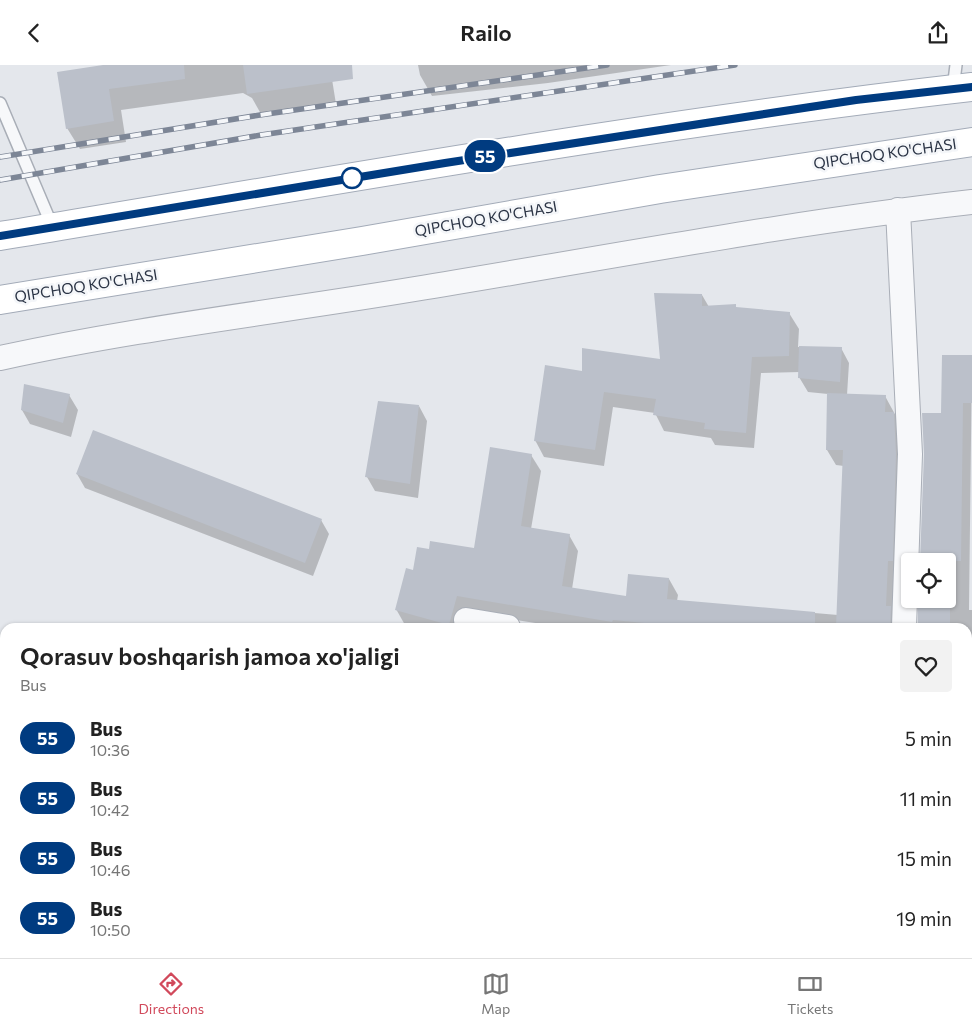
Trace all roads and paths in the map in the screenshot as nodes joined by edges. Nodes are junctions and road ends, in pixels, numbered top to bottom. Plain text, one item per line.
1 (960, 80) edge
2 (0, 103) edge
3 (972, 142) edge
4 (972, 202) edge
5 (898, 210) junction
6 (53, 228) junction
7 (0, 236) edge
8 (0, 300) edge
9 (0, 358) edge
10 (466, 620) dead end
11 (484, 623) edge
12 (904, 623) edge

1 - 6 main road
2 - 6 lane
3 - 8 main road, QIPCHOQ KO'CHASI
4 - 5 street
5 - 9 street
5 - 12 street
6 - 7 main road
10 - 11 street

